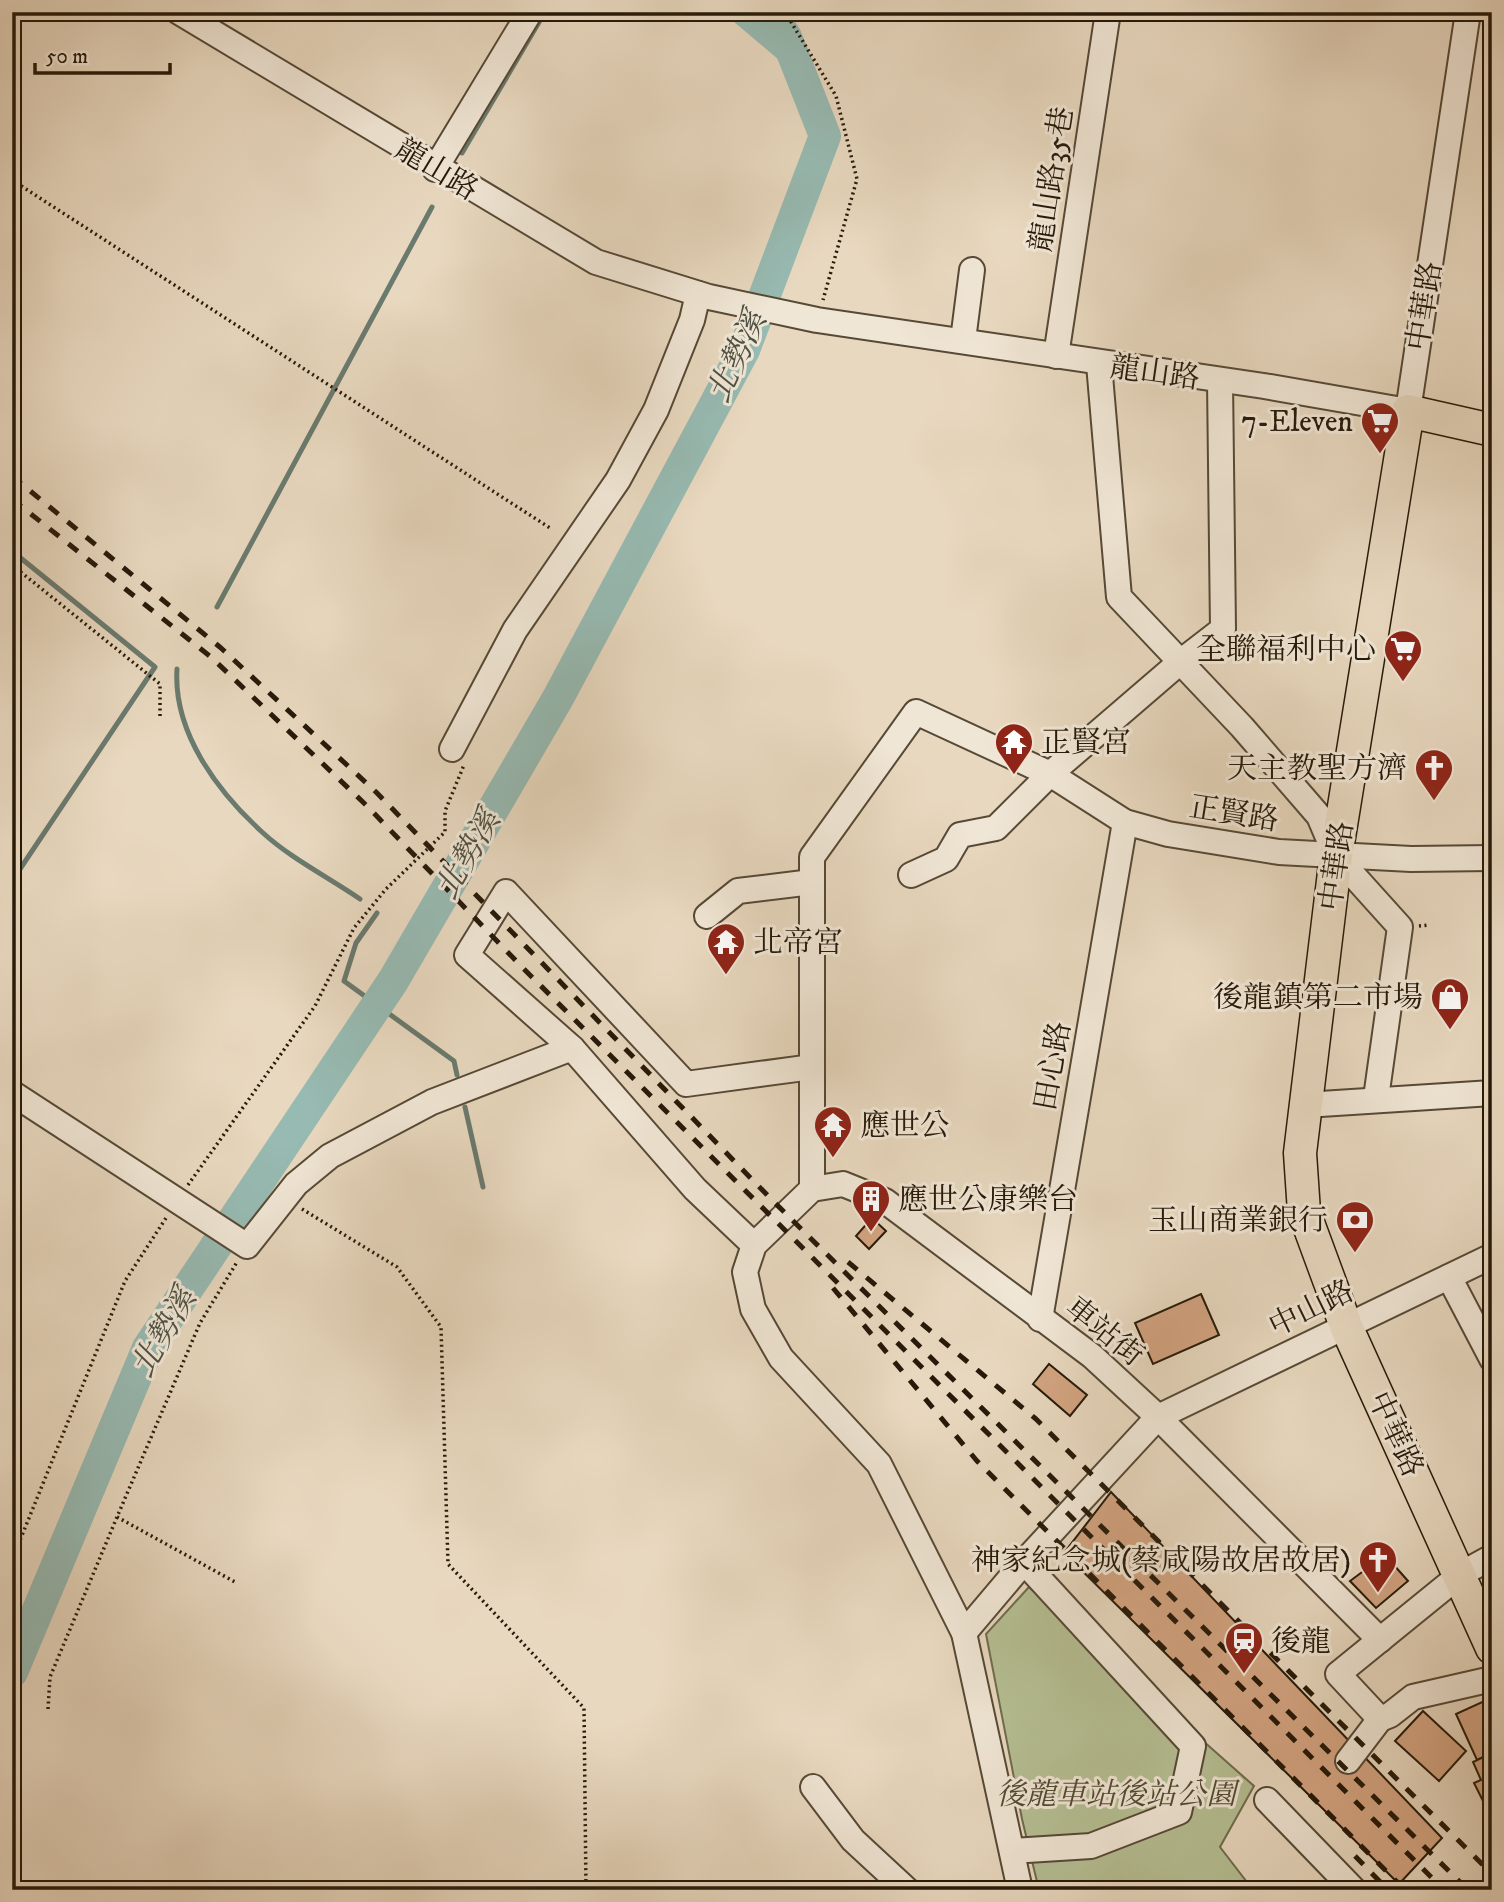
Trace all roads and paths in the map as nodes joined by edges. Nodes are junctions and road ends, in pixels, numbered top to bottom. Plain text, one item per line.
1 (179, 12) edge
2 (530, 12) edge
3 (785, 12) edge
4 (1108, 12) edge
5 (1468, 12) edge
6 (435, 169) junction
7 (12, 180) edge
8 (972, 270) dead end
9 (703, 296) junction
10 (819, 311) junction
11 (963, 340) junction
12 (1056, 355) junction
13 (1099, 364) junction
14 (1220, 381) junction
15 (1408, 411) junction
16 (1492, 430) edge
17 (550, 528) dead end
18 (12, 565) edge
19 (1178, 663) junction
20 (160, 718) dead end
21 (452, 749) dead end
22 (1049, 774) junction
23 (1125, 822) junction
24 (1336, 856) junction
25 (1492, 858) edge
26 (911, 875) dead end
27 (812, 882) junction
28 (707, 916) dead end
29 (572, 1048) junction
30 (812, 1067) junction
31 (12, 1093) edge
32 (1492, 1093) edge
33 (1376, 1098) junction
34 (1305, 1105) junction
35 (812, 1189) junction
36 (285, 1198) junction
37 (177, 1200) junction
38 (754, 1245) junction
39 (247, 1246) junction
40 (1492, 1256) edge
41 (1448, 1277) junction
42 (1040, 1319) junction
43 (1346, 1326) junction
44 (1492, 1359) edge
45 (1158, 1417) junction
46 (117, 1517) junction
47 (1492, 1556) edge
48 (12, 1560) edge
49 (1024, 1562) junction
50 (1461, 1574) junction
51 (235, 1583) dead end
52 (964, 1633) junction
53 (1380, 1640) junction
54 (1492, 1648) edge
55 (1492, 1679) edge
56 (48, 1709) dead end
57 (1380, 1719) junction
58 (1348, 1761) dead end
59 (813, 1787) dead end
60 (1267, 1800) dead end
61 (1012, 1852) junction
62 (1344, 1887) edge
63 (586, 1890) edge
64 (907, 1890) edge
65 (1020, 1890) edge

1 - 6 street, 龍山路
2 - 6 street
3 - 10 path
4 - 12 street, 龍山路35巷
5 - 15 street, 中華路
6 - 9 street, 龍山路
7 - 17 path
8 - 11 street
9 - 10 street, 龍山路
9 - 21 street
10 - 11 street, 龍山路
11 - 12 street, 龍山路
12 - 13 street, 龍山路
13 - 14 street, 龍山路
13 - 19 street
14 - 15 street, 龍山路
14 - 19 street
15 - 16 main road, 龍山路
15 - 24 main road, 中華路
18 - 20 path
19 - 22 street
19 - 24 street
22 - 23 street, 正賢路
22 - 26 street
22 - 27 street, 正賢路
23 - 24 street, 正賢路
23 - 42 street, 田心路
24 - 25 street, 正賢路
24 - 33 street
24 - 34 main road, 中華路
27 - 28 street
27 - 30 street
29 - 30 street
29 - 36 street
29 - 38 street
30 - 35 street
31 - 37 street
32 - 33 street
33 - 34 street
34 - 43 main road, 中華路
35 - 38 street
35 - 42 street, 車站街
36 - 39 street
36 - 63 path
37 - 39 street
37 - 48 path
38 - 52 street
39 - 46 path
40 - 41 street, 中山路
41 - 43 street, 中山路
41 - 44 street
42 - 45 street, 車站街
43 - 45 street, 中山路
43 - 50 main road, 中華路
45 - 49 street
45 - 53 street, 車站街
46 - 51 path
46 - 56 path
47 - 50 street
49 - 52 street
49 - 61 street
50 - 53 street
50 - 54 main road, 中華路
52 - 61 street
53 - 57 street
55 - 57 street
57 - 58 street
59 - 64 street
60 - 62 street
61 - 65 street

